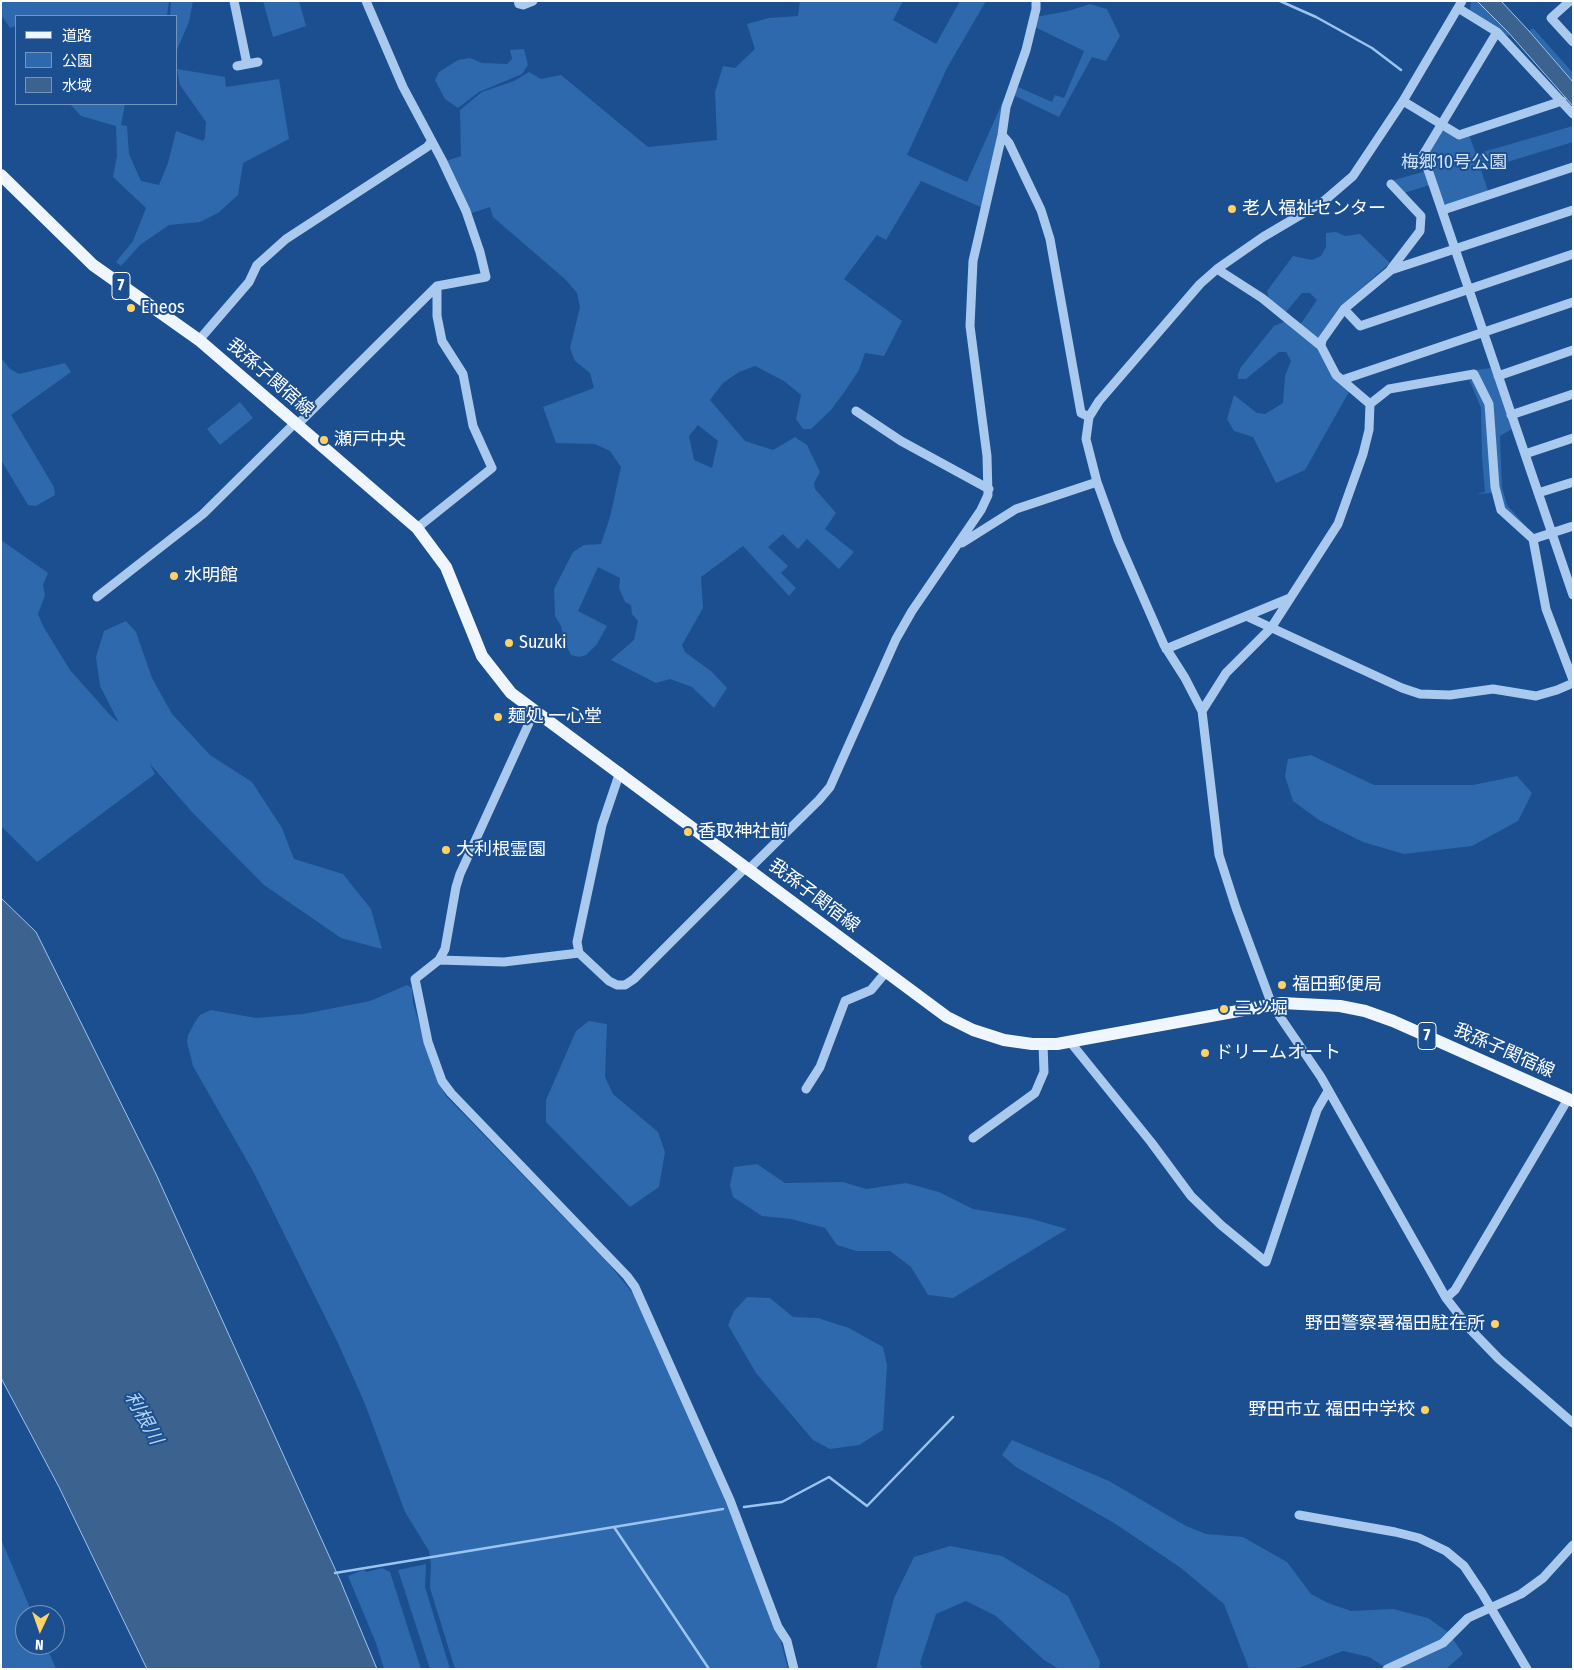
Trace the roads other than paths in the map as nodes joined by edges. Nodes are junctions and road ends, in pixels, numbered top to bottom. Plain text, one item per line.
1 (234, 1) edge
2 (366, 1) edge
3 (518, 1) edge
4 (533, 1) edge
5 (1036, 1) edge
6 (1570, 1) edge
7 (1460, 5) edge
8 (1497, 32) junction
9 (1573, 42) edge
10 (258, 62) dead end
11 (247, 64) junction
12 (237, 66) dead end
13 (1403, 101) junction
14 (1562, 101) junction
15 (1573, 114) edge
16 (1442, 124) junction
17 (1002, 135) junction
18 (431, 142) junction
19 (1573, 167) edge
20 (1, 175) edge
21 (1391, 184) dead end
22 (1443, 210) junction
23 (1573, 210) edge
24 (1455, 250) junction
25 (1573, 254) edge
26 (1217, 269) junction
27 (1391, 270) junction
28 (437, 286) junction
29 (1469, 289) junction
30 (1573, 302) edge
31 (1344, 309) junction
32 (1483, 332) junction
33 (199, 340) junction
34 (1321, 346) junction
35 (1573, 350) edge
36 (1498, 376) junction
37 (1342, 380) junction
38 (1573, 394) edge
39 (1370, 404) junction
40 (856, 411) dead end
41 (1511, 415) junction
42 (1089, 417) junction
43 (296, 424) junction
44 (1573, 438) edge
45 (1525, 454) junction
46 (1097, 482) junction
47 (1573, 482) edge
48 (989, 489) junction
49 (1538, 493) junction
50 (1573, 526) edge
51 (417, 528) junction
52 (1551, 533) junction
53 (1533, 539) junction
54 (960, 544) junction
55 (1570, 576) edge
56 (1573, 595) edge
57 (97, 597) dead end
58 (1290, 598) junction
59 (1246, 616) junction
60 (1271, 628) junction
61 (1166, 649) junction
62 (1573, 681) edge
63 (535, 710) junction
64 (1202, 711) junction
65 (620, 772) junction
66 (747, 868) junction
67 (579, 953) junction
68 (439, 960) junction
69 (886, 972) junction
70 (1272, 1005) junction
71 (1071, 1043) junction
72 (1043, 1044) junction
73 (806, 1089) dead end
74 (1328, 1091) junction
75 (1570, 1100) edge
76 (973, 1138) dead end
77 (1446, 1298) junction
78 (1573, 1423) edge
79 (1298, 1515) dead end
80 (1573, 1545) edge
81 (1492, 1609) junction
82 (794, 1669) edge
83 (1386, 1669) edge
84 (1527, 1669) edge

1 - 11 street
2 - 18 street
3 - 4 street
5 - 17 street
6 - 9 street
7 - 8 street
7 - 13 street
8 - 14 street
8 - 16 street
10 - 11 street
11 - 12 street
13 - 16 street
13 - 26 street
14 - 15 street
14 - 16 street
16 - 22 street
17 - 42 street
17 - 48 street
18 - 28 street
18 - 33 street
19 - 22 street
20 - 33 main road, 我孫子関宿線 / 7
21 - 27 street
22 - 24 street
23 - 24 street
24 - 27 street
24 - 29 street
25 - 29 street
26 - 34 street
26 - 42 street
27 - 31 street
28 - 43 street
28 - 51 street
29 - 31 street
29 - 32 street
30 - 32 street
31 - 34 street
32 - 36 street
32 - 37 street
33 - 43 main road, 我孫子関宿線 / 7
34 - 37 street
35 - 36 street
36 - 41 street
37 - 39 street
38 - 41 street
39 - 53 street
39 - 58 street
40 - 48 street
41 - 45 street
42 - 46 street
43 - 51 main road, 我孫子関宿線 / 7
43 - 57 street
44 - 45 street
45 - 49 street
46 - 54 street
46 - 61 street
47 - 49 street
48 - 54 street
49 - 52 street
50 - 52 street
51 - 63 main road, 我孫子関宿線 / 7
52 - 53 street
52 - 55 street
53 - 62 street
54 - 66 street
55 - 56 street
58 - 59 street
58 - 60 street
59 - 60 street
59 - 61 street
60 - 62 street
60 - 64 street
61 - 64 street
63 - 65 main road, 我孫子関宿線 / 7
63 - 68 street
64 - 70 street
65 - 66 main road, 我孫子関宿線 / 7
65 - 67 street
66 - 67 street
66 - 69 main road, 我孫子関宿線 / 7
67 - 68 street
68 - 82 street
69 - 72 main road, 我孫子関宿線 / 7
69 - 73 street
70 - 71 main road, 我孫子関宿線 / 7
70 - 74 street
70 - 75 main road, 我孫子関宿線 / 7
71 - 72 main road, 我孫子関宿線 / 7
71 - 74 street
72 - 76 street
74 - 77 street
75 - 77 street
77 - 78 street
79 - 81 street
80 - 81 street
81 - 83 street
81 - 84 street

